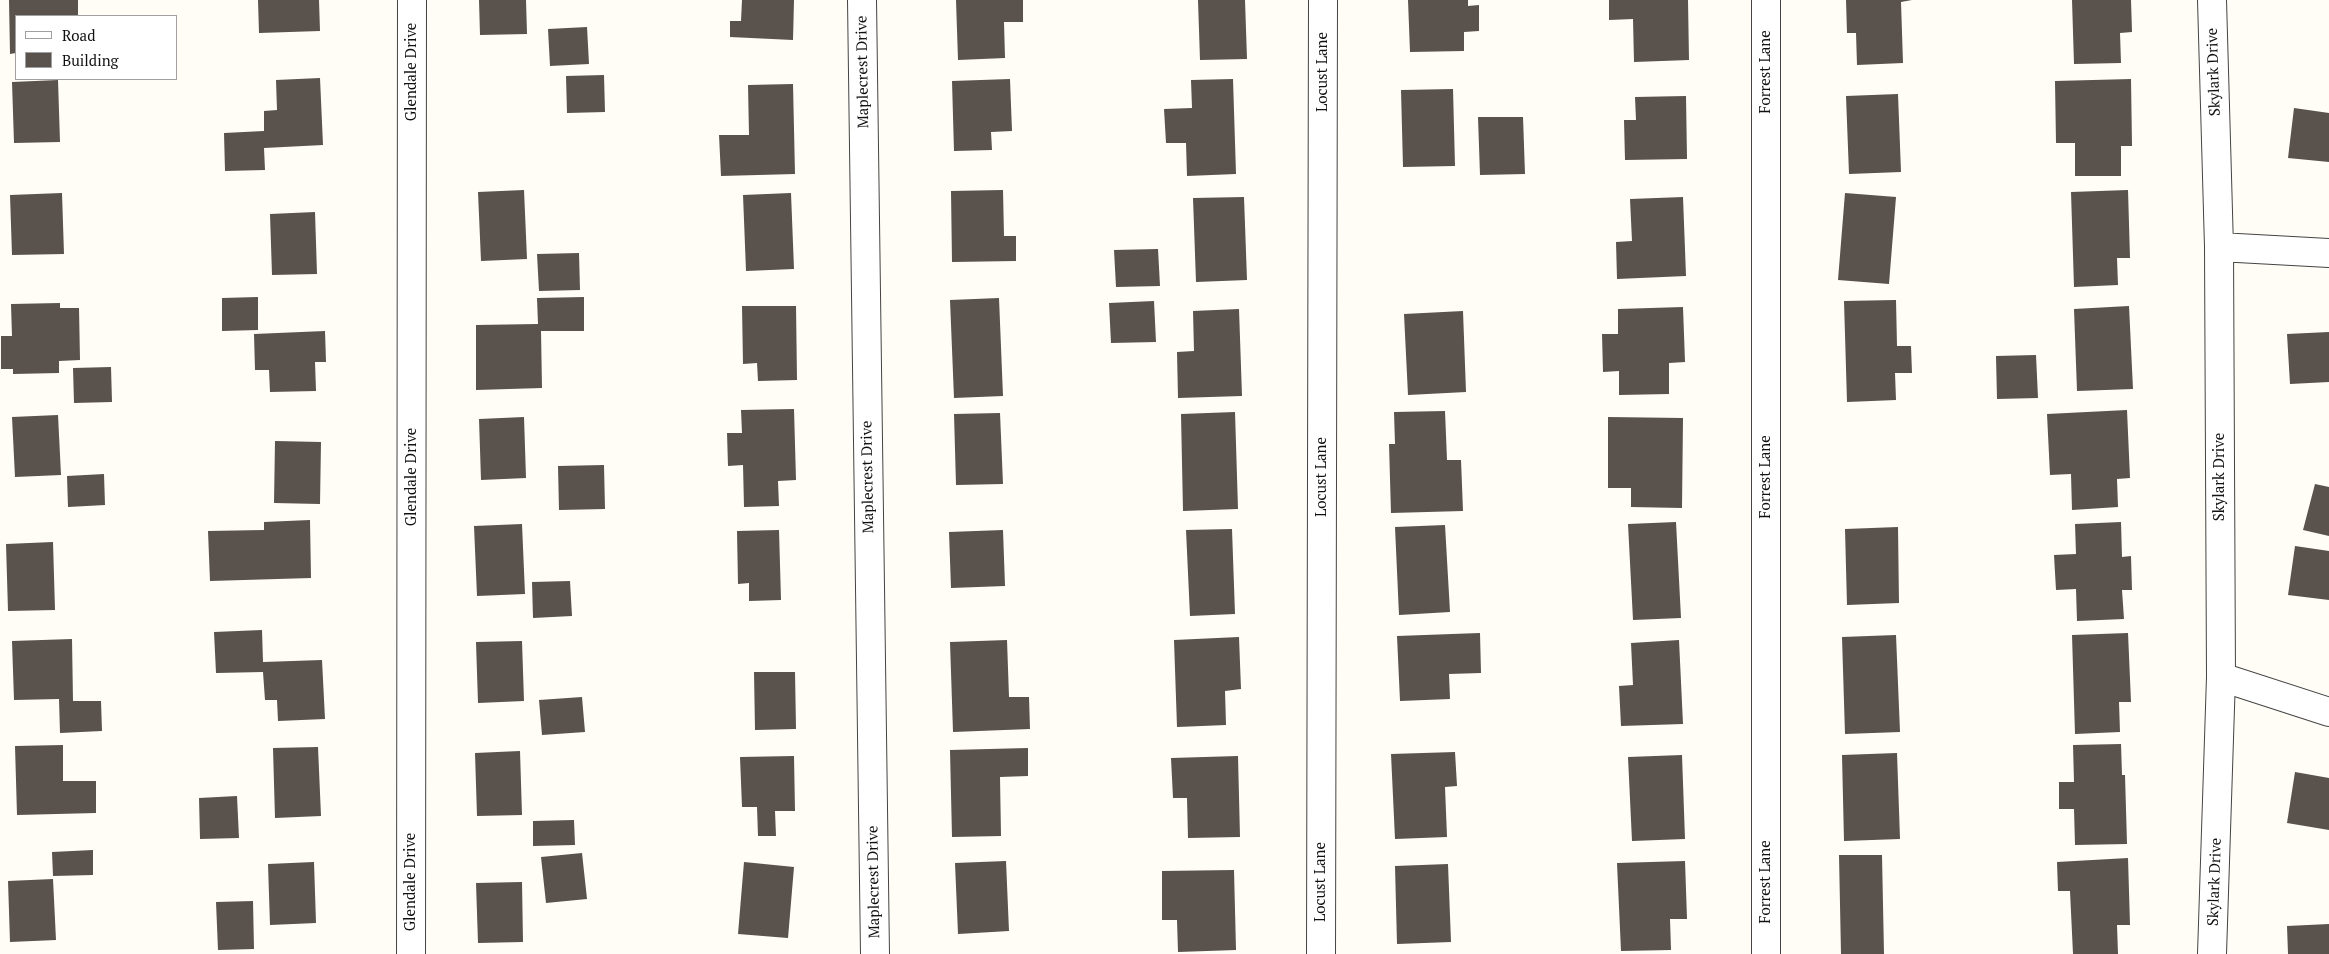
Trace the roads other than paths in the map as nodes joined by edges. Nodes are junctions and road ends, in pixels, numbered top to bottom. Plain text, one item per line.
1 (412, 0) edge
2 (862, 0) edge
3 (1323, 0) edge
4 (1766, 0) edge
5 (2212, 0) edge
6 (2219, 247) junction
7 (2329, 253) edge
8 (2221, 677) junction
9 (2329, 712) edge
10 (411, 954) edge
11 (875, 954) edge
12 (1321, 954) edge
13 (1766, 954) edge
14 (2212, 954) edge

1 - 10 street, Glendale Drive
2 - 11 street, Maplecrest Drive
3 - 12 street, Locust Lane
4 - 13 street, Forrest Lane
5 - 6 street, Skylark Drive
6 - 7 street
6 - 8 street, Skylark Drive
8 - 9 street
8 - 14 street, Skylark Drive

